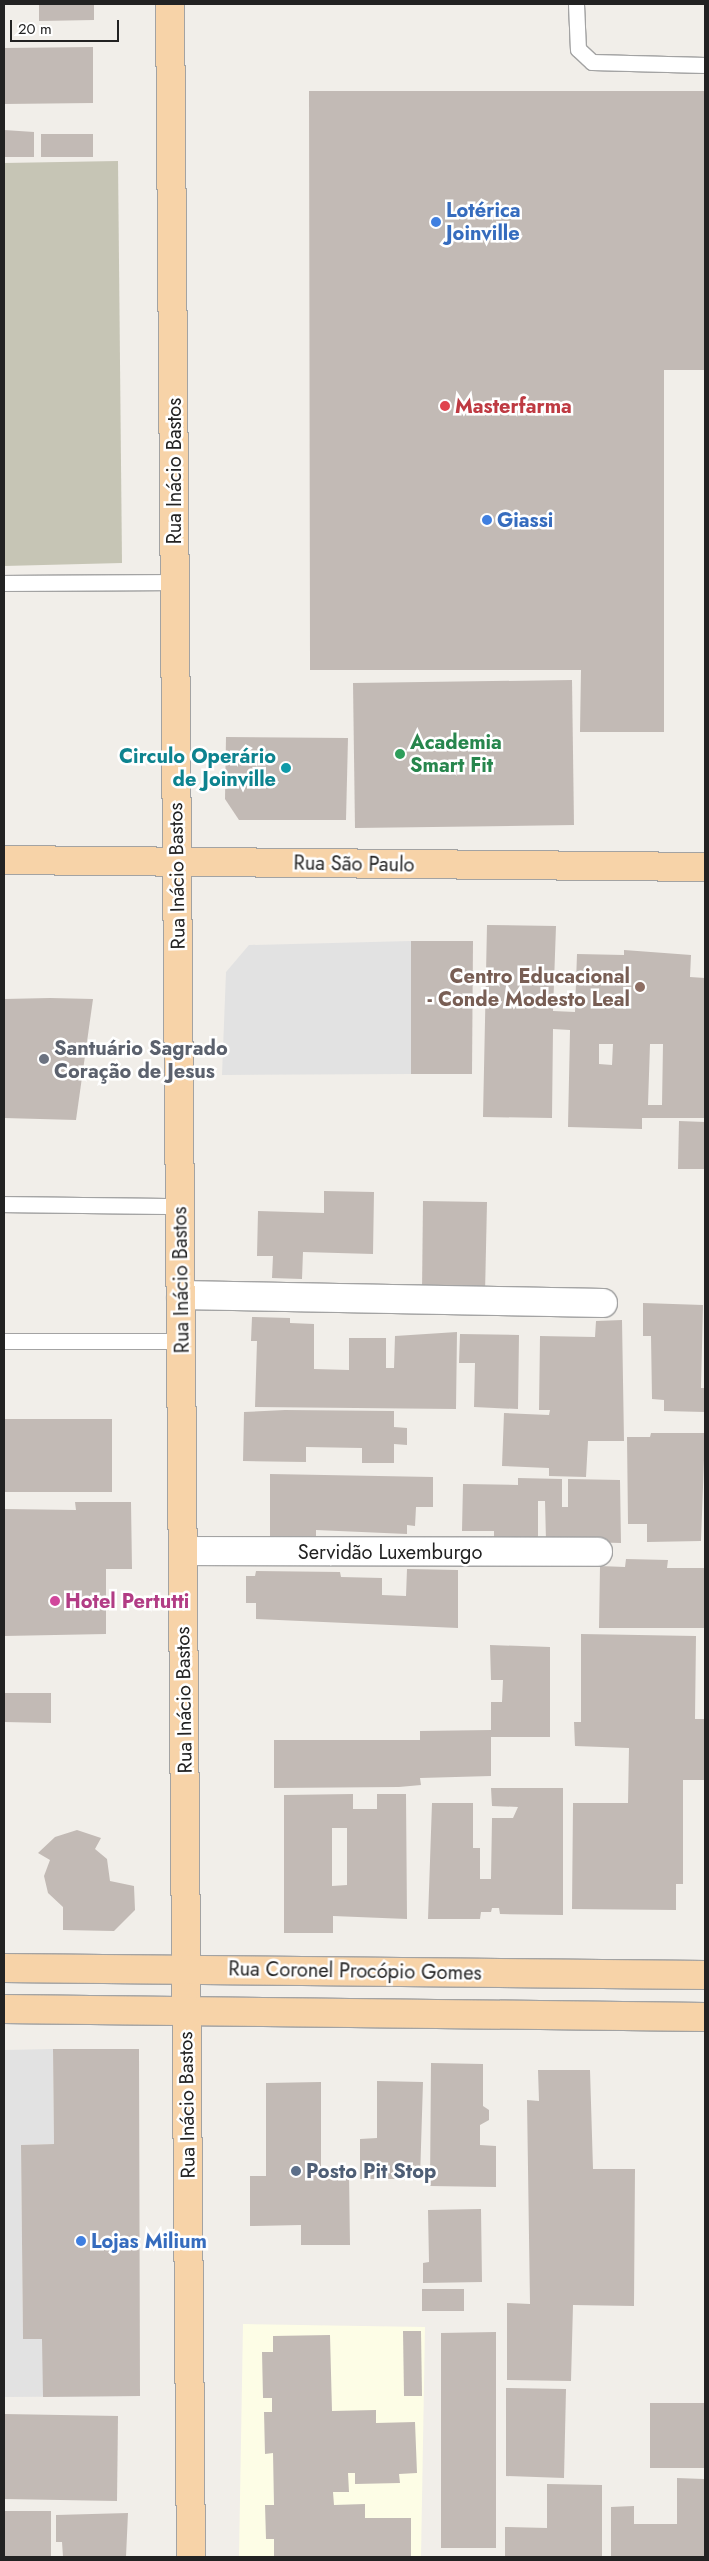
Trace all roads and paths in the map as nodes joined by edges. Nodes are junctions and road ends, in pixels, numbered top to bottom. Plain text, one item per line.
1 (170, 4) edge
2 (576, 4) edge
3 (705, 65) edge
4 (175, 582) junction
5 (4, 583) edge
6 (4, 860) edge
7 (177, 862) junction
8 (705, 867) edge
9 (4, 1204) edge
10 (180, 1206) junction
11 (181, 1295) junction
12 (603, 1303) dead end
13 (181, 1341) junction
14 (4, 1342) edge
15 (183, 1552) junction
16 (598, 1552) dead end
17 (4, 1968) edge
18 (186, 1970) junction
19 (705, 1975) edge
20 (4, 2009) edge
21 (186, 2011) junction
22 (705, 2017) edge
23 (191, 2557) edge

1 - 4 main road, Rua Inácio Bastos
2 - 3 lane
4 - 5 lane
4 - 7 main road, Rua Inácio Bastos
6 - 7 main road, Rua São Paulo
7 - 8 main road, Rua São Paulo
7 - 10 main road, Rua Inácio Bastos
9 - 10 lane
10 - 11 main road, Rua Inácio Bastos
11 - 12 street
11 - 13 main road, Rua Inácio Bastos
13 - 14 lane
13 - 15 main road, Rua Inácio Bastos
15 - 16 street, Servidão Luxemburgo
15 - 18 main road, Rua Inácio Bastos
17 - 18 main road, Rua Coronel Procópio Gomes
18 - 19 main road, Rua Coronel Procópio Gomes
18 - 21 main road, Rua Inácio Bastos
20 - 21 main road, Rua Coronel Procópio Gomes
21 - 22 main road, Rua Coronel Procópio Gomes
21 - 23 main road, Rua Inácio Bastos

